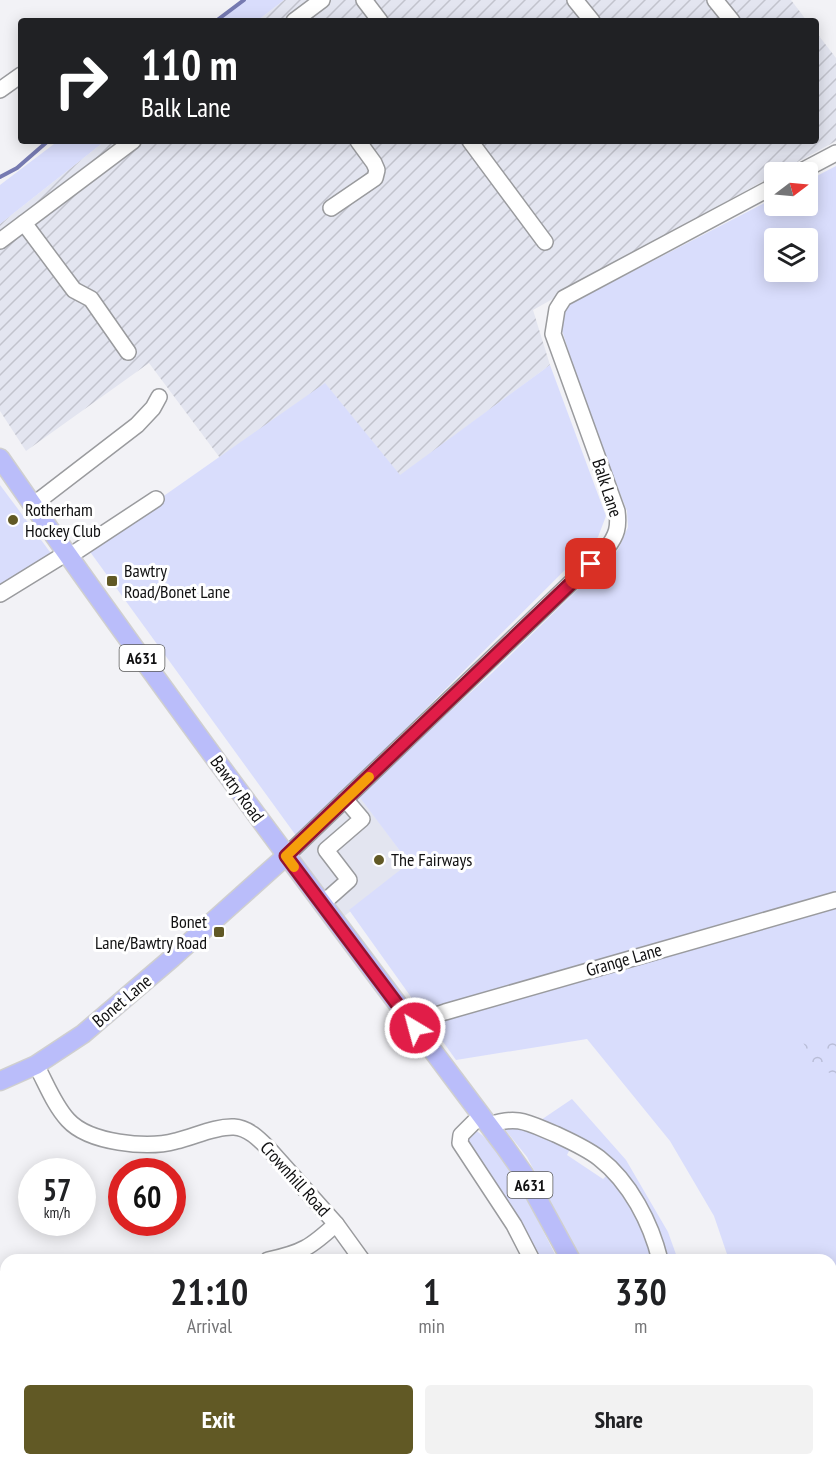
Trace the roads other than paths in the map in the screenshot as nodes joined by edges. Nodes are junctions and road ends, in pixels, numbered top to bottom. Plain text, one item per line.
1 (322, 0) edge
2 (364, 0) edge
3 (575, 0) edge
4 (715, 0) edge
5 (298, 18) edge
6 (378, 18) edge
7 (590, 18) edge
8 (730, 18) edge
9 (18, 77) edge
10 (0, 90) edge
11 (129, 144) edge
12 (360, 144) edge
13 (472, 144) edge
14 (836, 153) edge
15 (818, 162) edge
16 (764, 191) edge
17 (331, 208) dead end
18 (24, 223) junction
19 (0, 242) edge
20 (545, 242) dead end
21 (128, 352) dead end
22 (159, 397) dead end
23 (0, 458) edge
24 (156, 499) dead end
25 (33, 506) junction
26 (67, 556) junction
27 (0, 594) edge
28 (345, 800) junction
29 (286, 856) junction
30 (836, 900) edge
31 (322, 904) junction
32 (415, 1028) junction
33 (36, 1065) junction
34 (0, 1081) edge
35 (485, 1120) junction
36 (336, 1224) junction
37 (289, 1254) edge
38 (358, 1254) edge
39 (529, 1254) edge
40 (568, 1254) edge
41 (659, 1254) edge

1 - 5 street
2 - 6 street
3 - 7 street
4 - 8 street
9 - 10 street
11 - 18 street
12 - 17 street
13 - 20 street
14 - 15 street
16 - 28 street, Balk Lane
18 - 19 street
18 - 21 street
22 - 25 street
23 - 25 main road, Bawtry Road / A631
24 - 26 street
25 - 26 main road, Bawtry Road / A631
26 - 27 street
26 - 29 main road, Bawtry Road / A631
28 - 29 street, Balk Lane
28 - 31 street
29 - 31 main road, Bawtry Road / A631
29 - 33 main road, Bonet Lane
30 - 32 street, Grange Lane
31 - 32 main road, Bawtry Road / A631
32 - 35 main road, Bawtry Road / A631
33 - 34 main road, Bonet Lane
33 - 36 street, Crownhill Road
35 - 39 street
35 - 40 main road, Bawtry Road / A631
35 - 41 street
36 - 37 street
36 - 38 street, Crownhill Road

